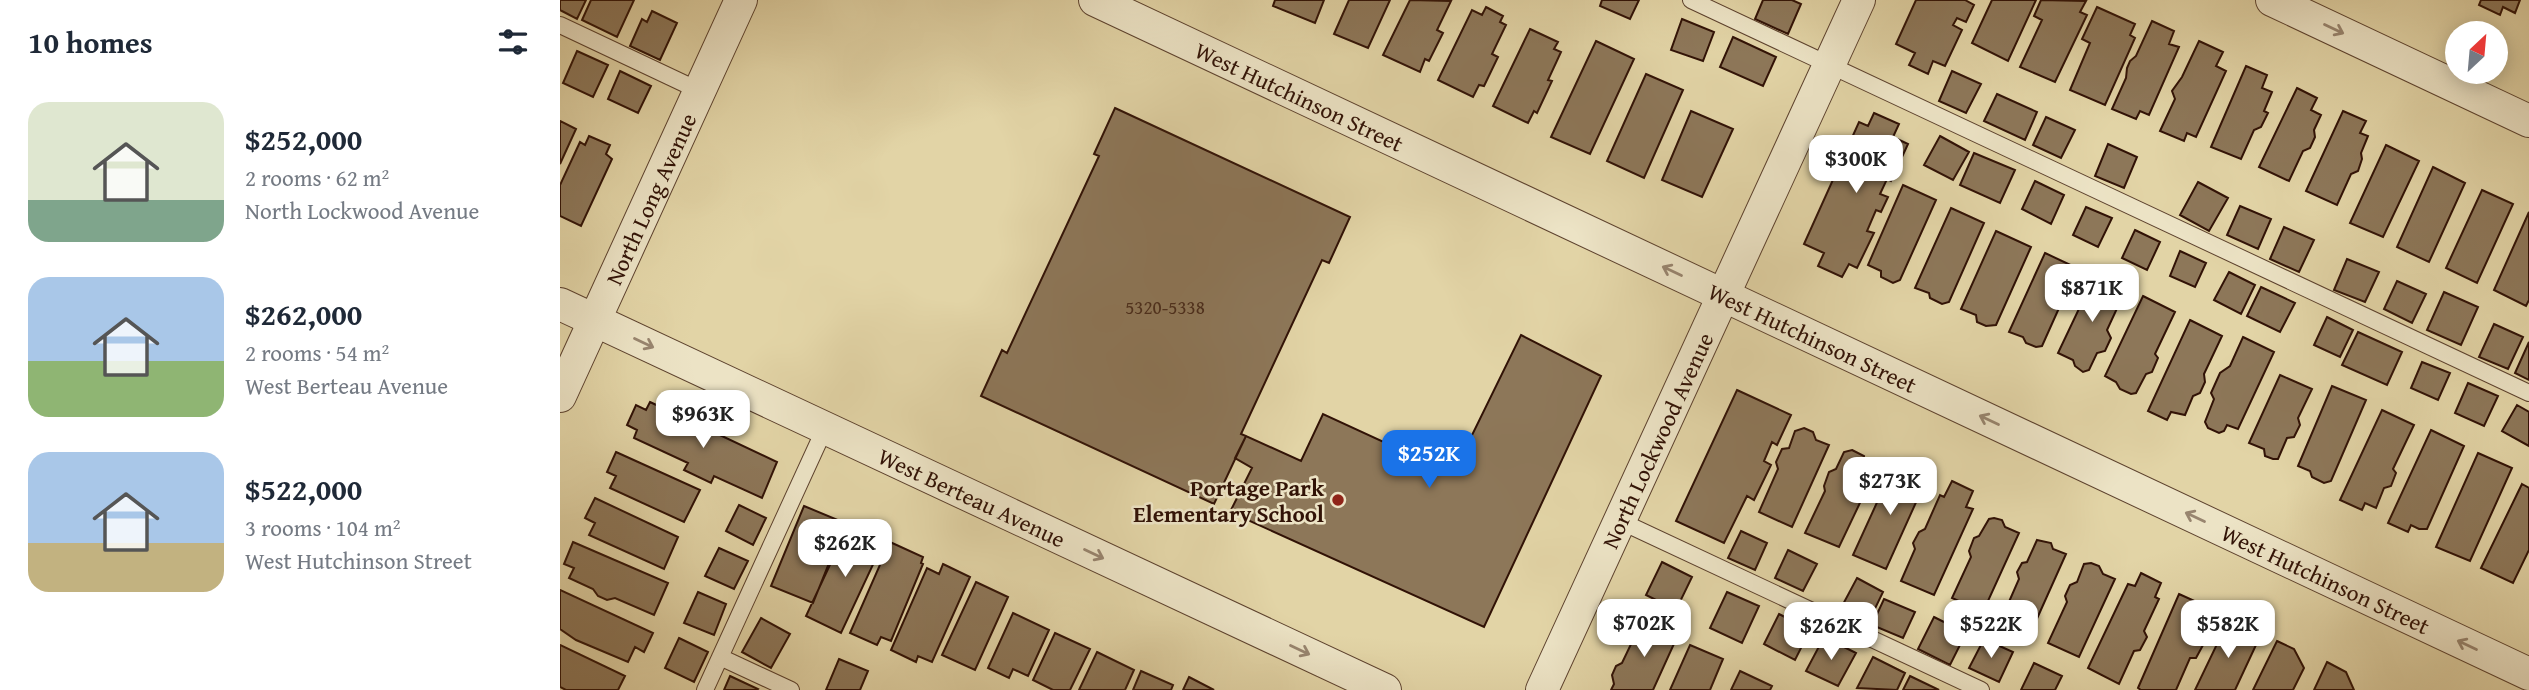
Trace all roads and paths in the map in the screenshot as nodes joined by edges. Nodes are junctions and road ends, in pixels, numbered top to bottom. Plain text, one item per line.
1 (741, 0) edge
2 (1095, 0) edge
3 (1691, 0) edge
4 (1859, 0) edge
5 (2272, 0) edge
6 (560, 25) edge
7 (1829, 65) junction
8 (700, 90) junction
9 (2529, 121) edge
10 (1723, 296) junction
11 (560, 304) edge
12 (595, 320) junction
13 (2529, 393) edge
14 (560, 396) edge
15 (825, 428) junction
16 (1620, 521) junction
17 (720, 657) junction
18 (2529, 674) edge
19 (705, 690) edge
20 (791, 690) edge
21 (1385, 690) edge
22 (1542, 690) edge
23 (1981, 690) edge

1 - 8 street, North Long Avenue
10 -> 2 street, West Hutchinson Street
3 - 7 lane
4 - 7 street, North Lockwood Avenue
5 -> 9 street
6 - 8 lane
7 - 10 street, North Lockwood Avenue
7 - 13 lane
8 - 12 street, North Long Avenue
10 - 16 street, North Lockwood Avenue
18 -> 10 street, West Hutchinson Street
11 - 12 street, West Berteau Avenue
12 - 14 street, North Long Avenue
12 -> 15 street, West Berteau Avenue
15 - 17 lane
15 -> 21 street, West Berteau Avenue
16 - 22 street, North Lockwood Avenue
16 - 23 lane
17 - 19 lane
17 - 20 lane

